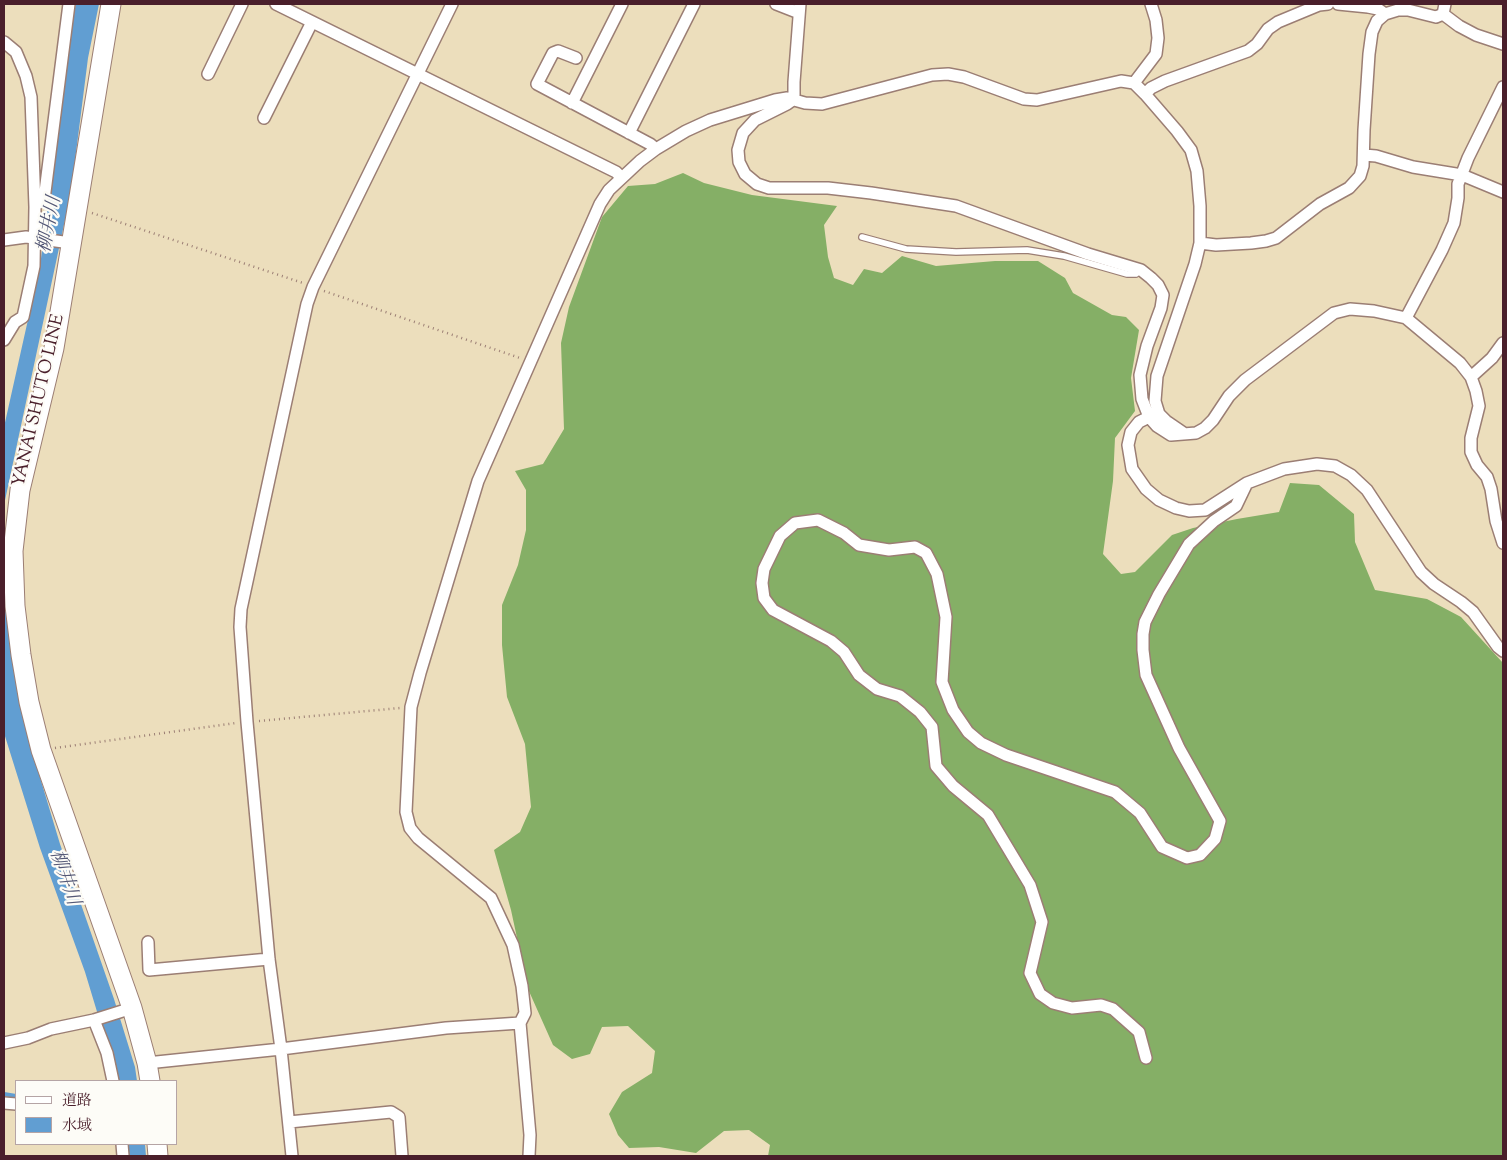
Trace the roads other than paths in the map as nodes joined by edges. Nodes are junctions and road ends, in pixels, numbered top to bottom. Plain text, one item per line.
1 (69, 4) edge
2 (111, 4) edge
3 (242, 4) edge
4 (276, 4) edge
5 (452, 4) edge
6 (622, 4) edge
7 (694, 4) edge
8 (776, 4) edge
9 (1151, 4) edge
10 (1328, 4) edge
11 (1338, 4) edge
12 (799, 8) edge
13 (1444, 9) edge
14 (1385, 14) junction
15 (312, 22) junction
16 (4, 42) edge
17 (1503, 44) edge
18 (576, 58) dead end
19 (208, 74) dead end
20 (417, 74) junction
21 (1134, 83) junction
22 (1503, 87) edge
23 (1146, 94) junction
24 (794, 99) junction
25 (572, 102) junction
26 (264, 118) dead end
27 (629, 133) junction
28 (656, 149) junction
29 (1364, 155) junction
30 (1462, 174) junction
31 (621, 177) junction
32 (1503, 192) edge
33 (35, 207) junction
34 (862, 237) dead end
35 (37, 238) junction
36 (4, 240) edge
37 (68, 242) junction
38 (1200, 243) junction
39 (1141, 270) junction
40 (1406, 318) junction
41 (4, 340) edge
42 (1503, 344) edge
43 (1471, 377) junction
44 (1149, 416) junction
45 (1185, 434) junction
46 (1247, 483) junction
47 (1503, 543) edge
48 (7, 550) edge
49 (1503, 651) edge
50 (148, 942) dead end
51 (269, 959) junction
52 (127, 1010) junction
53 (96, 1019) junction
54 (520, 1022) junction
55 (4, 1043) edge
56 (281, 1049) junction
57 (1146, 1058) dead end
58 (148, 1072) edge
59 (113, 1080) edge
60 (289, 1122) junction
61 (292, 1156) edge
62 (402, 1156) edge
63 (529, 1156) edge

1 - 33 street
2 - 37 main road, YANAI SHUTO LINE
3 - 19 street
4 - 15 street
5 - 20 street
6 - 25 street
7 - 27 street
8 - 12 street
9 - 21 street
10 - 23 street
11 - 14 street
12 - 24 street
13 - 14 street
13 - 17 street
14 - 29 street
15 - 20 street
15 - 26 street
16 - 33 street
18 - 25 street
20 - 31 street
20 - 51 street
21 - 23 street
21 - 24 street
22 - 30 street
23 - 38 street
24 - 28 street
24 - 39 street
25 - 27 street
27 - 28 street
28 - 31 street
29 - 30 street
29 - 38 street
30 - 32 street
30 - 40 street
31 - 54 street
33 - 35 street
34 - 39 lane
35 - 36 street
35 - 37 street
35 - 41 street
37 - 48 main road, YANAI SHUTO LINE
38 - 45 street
39 - 44 street
40 - 43 street
40 - 45 street
42 - 43 street
43 - 47 street
44 - 45 street
44 - 46 street
46 - 49 street
46 - 57 street
48 - 52 main road, YANAI SHUTO LINE
50 - 51 street
51 - 56 street
52 - 53 street
52 - 58 main road, YANAI SHUTO LINE
53 - 55 street
53 - 59 street
54 - 56 street
54 - 63 street
56 - 58 street
56 - 60 street
60 - 61 street
60 - 62 street

